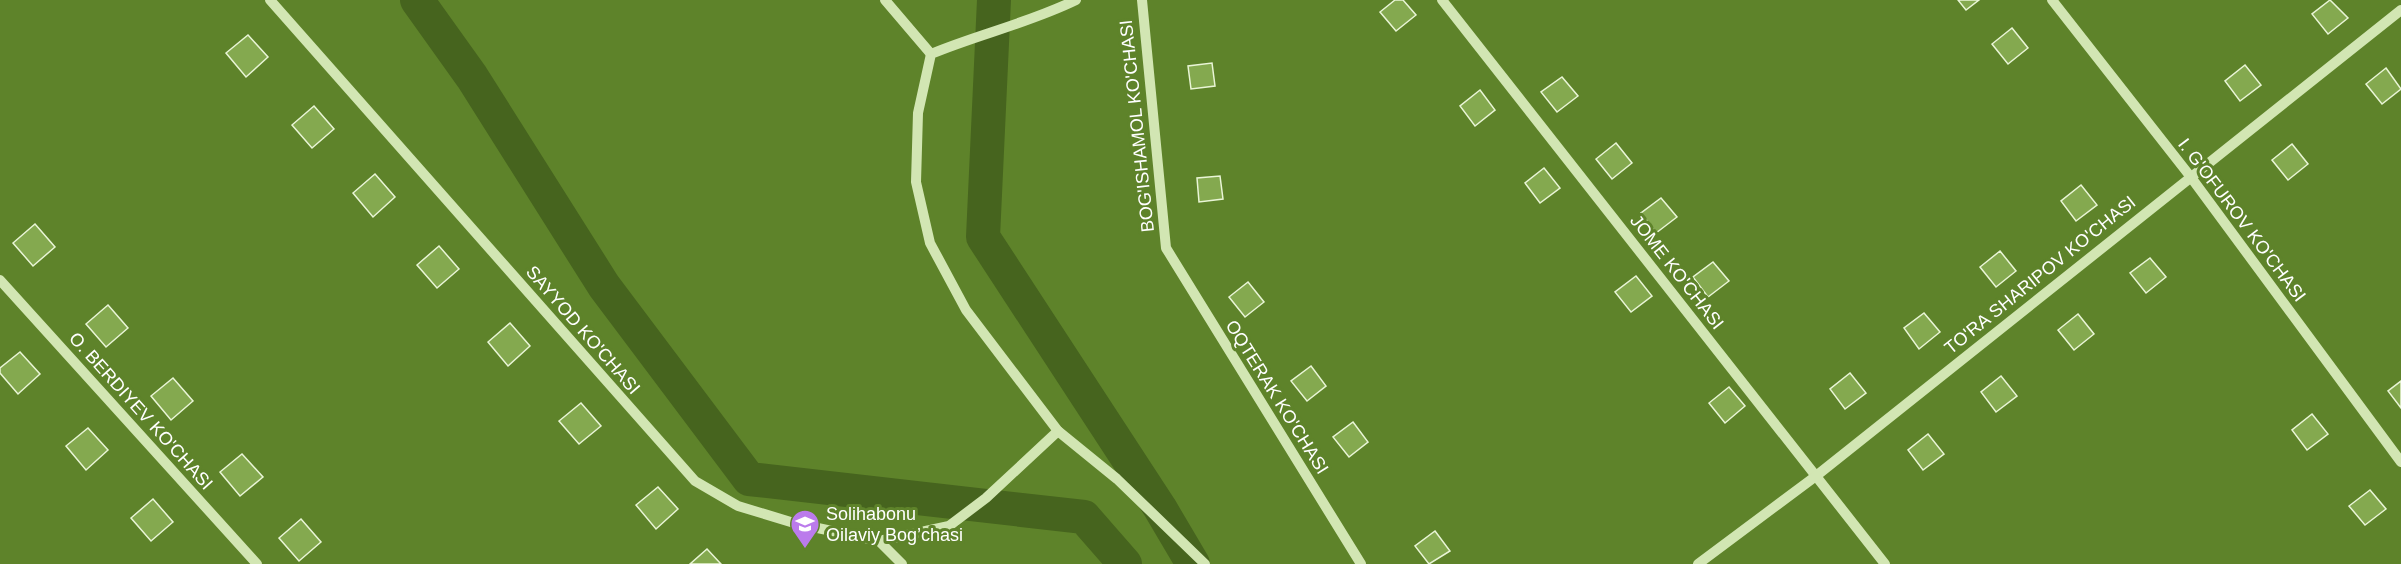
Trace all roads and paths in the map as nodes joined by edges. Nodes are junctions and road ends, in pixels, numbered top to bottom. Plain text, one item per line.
1 (270, 0) edge
2 (885, 0) edge
3 (1076, 0) edge
4 (1142, 0) edge
5 (1442, 0) edge
6 (2052, 0) edge
7 (2401, 10) edge
8 (931, 54) junction
9 (2190, 176) junction
10 (1166, 248) joint
11 (0, 280) edge
12 (1058, 431) junction
13 (2401, 462) edge
14 (1816, 476) junction
15 (879, 541) junction
16 (256, 564) edge
17 (902, 564) edge
18 (1205, 564) edge
19 (1361, 564) edge
20 (1698, 564) edge
21 (1885, 564) edge

1 - 15 street, SAYYOD KO'CHASI
2 - 8 street
3 - 8 street
4 - 10 street, BOG'ISHAMOL KO'CHASI
5 - 14 street, JOME KO'CHASI
6 - 9 street, I. G'OFUROV KO'CHASI
7 - 9 street, TO'RA SHARIPOV KO'CHASI
8 - 12 street
9 - 13 street, I. G'OFUROV KO'CHASI
9 - 14 street, TO'RA SHARIPOV KO'CHASI
10 - 19 street, OQTERAK KO'CHASI
11 - 16 street, O. BERDIYEV KO'CHASI
12 - 15 street, SAYYOD KO'CHASI
12 - 18 street
14 - 20 street, TO'RA SHARIPOV KO'CHASI
14 - 21 street, JOME KO'CHASI
15 - 17 street

